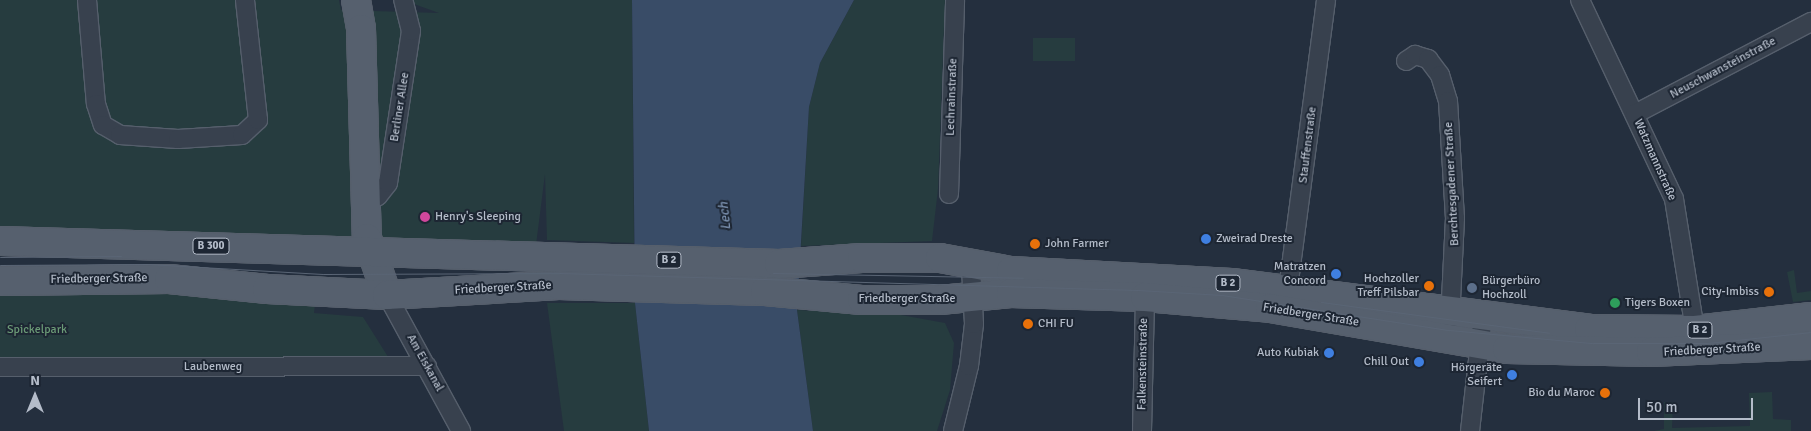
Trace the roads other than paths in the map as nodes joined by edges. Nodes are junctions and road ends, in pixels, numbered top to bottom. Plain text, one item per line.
1 (87, 0) edge
2 (245, 0) edge
3 (356, 0) edge
4 (403, 0) edge
5 (955, 0) edge
6 (1326, 0) edge
7 (1580, 0) edge
8 (1811, 22) edge
9 (1406, 61) dead end
10 (1635, 114) junction
11 (949, 194) dead end
12 (374, 196) junction
13 (0, 242) edge
14 (372, 253) junction
15 (971, 266) junction
16 (0, 281) edge
17 (1288, 289) junction
18 (388, 295) junction
19 (1145, 297) junction
20 (974, 298) junction
21 (1451, 312) junction
22 (1483, 316) junction
23 (1811, 317) edge
24 (1695, 330) junction
25 (1448, 339) junction
26 (1480, 345) junction
27 (1811, 345) edge
28 (427, 366) junction
29 (0, 367) edge
30 (461, 431) edge
31 (953, 431) edge
32 (1142, 431) edge
33 (1470, 431) edge

1 - 2 street
3 - 12 main road, Berliner Allee
4 - 12 street, Berliner Allee
5 - 11 street, Lechrainstraße
6 - 17 street, Stauffenstraße
7 - 10 street, Watzmannstraße
8 - 10 street, Neuschwansteinstraße
9 - 21 street, Berchtesgadener Straße
10 - 24 street, Watzmannstraße
12 - 14 main road, Berliner Allee
13 - 14 main road, Friedberger Straße / B 300
14 - 15 main road, Friedberger Straße / B 2
14 - 18 main road, Berliner Allee
15 - 17 main road, Friedberger Straße / B 2
15 - 20 street
16 - 18 main road, Friedberger Straße
17 - 21 main road, Friedberger Straße / B 2
18 - 20 main road, Friedberger Straße / B 2
18 - 28 street, Am Eiskanal
19 - 20 main road, Friedberger Straße / B 2
19 - 25 main road, Friedberger Straße / B 2
19 - 32 street, Falkensteinstraße
20 - 31 street
21 - 22 main road, Friedberger Straße / B 2
21 - 25 street, Berchtesgadener Straße
22 - 24 main road, Friedberger Straße / B 2
22 - 26 street
23 - 24 main road, Friedberger Straße / B 2
25 - 26 main road, Friedberger Straße / B 2
26 - 27 main road, Friedberger Straße / B 2
26 - 33 street
28 - 29 street, Laubenweg
28 - 30 street, Am Eiskanal

